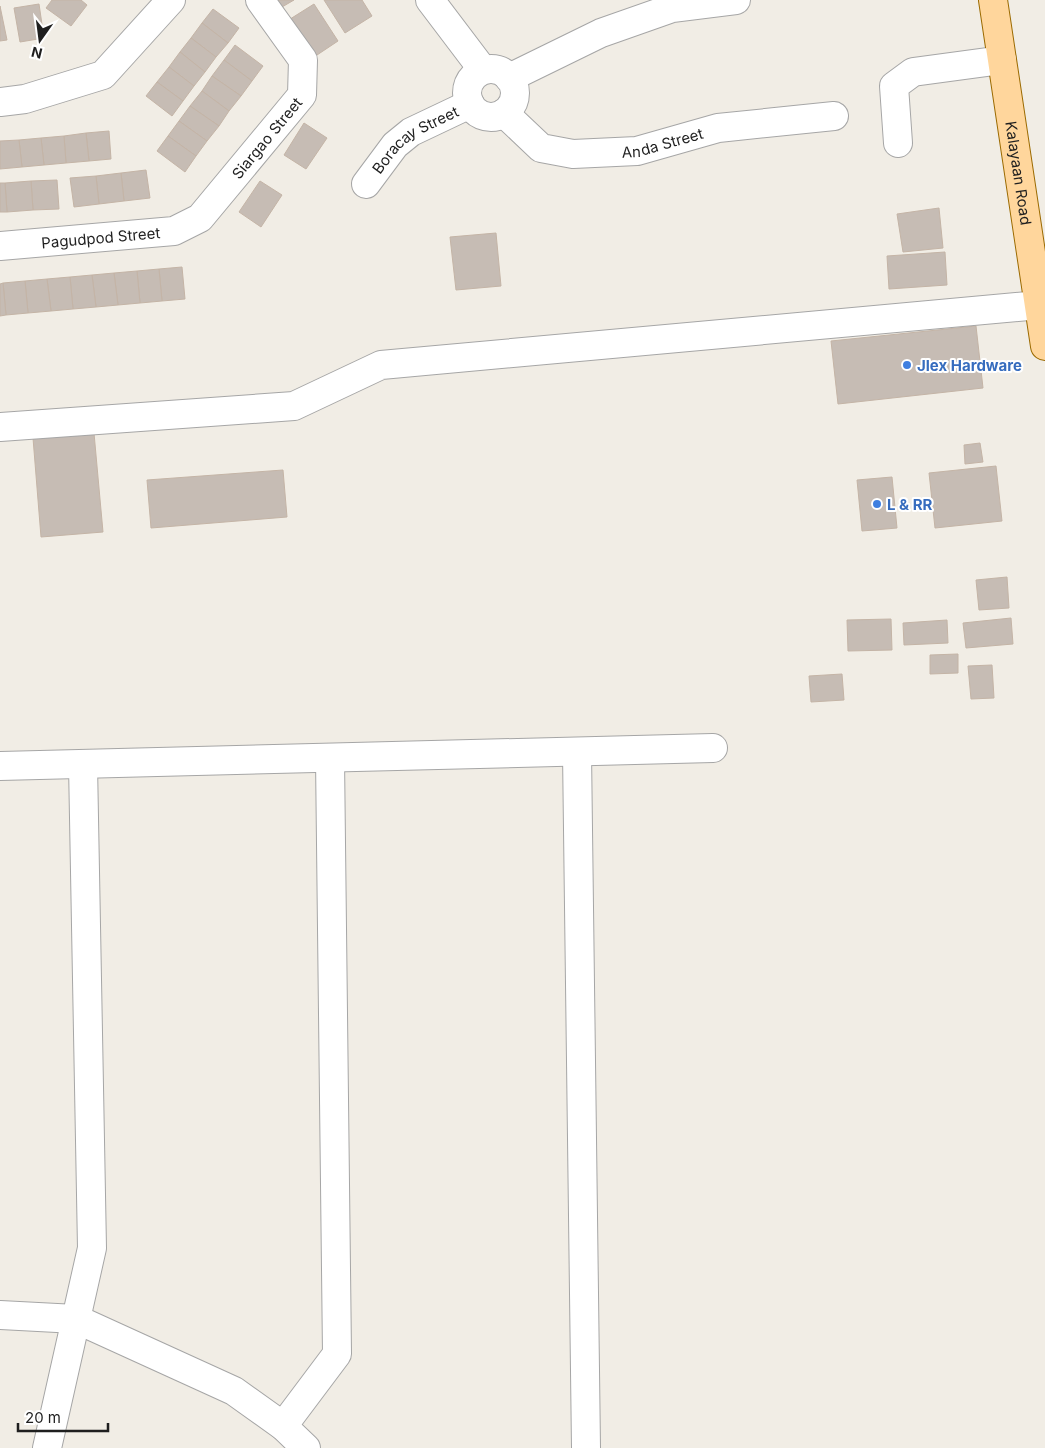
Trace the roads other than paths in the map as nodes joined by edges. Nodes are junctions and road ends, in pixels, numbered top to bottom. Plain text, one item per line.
1 (171, 0) edge
2 (260, 0) edge
3 (430, 0) edge
4 (736, 0) edge
5 (993, 0) edge
6 (1002, 60) junction
7 (483, 70) junction
8 (510, 78) junction
9 (0, 102) edge
10 (470, 104) junction
11 (504, 113) junction
12 (834, 116) dead end
13 (898, 143) dead end
14 (366, 184) dead end
15 (200, 218) joint
16 (0, 246) edge
17 (1039, 305) junction
18 (1045, 346) edge
19 (0, 427) edge
20 (713, 748) dead end
21 (577, 752) junction
22 (330, 758) junction
23 (83, 764) junction
24 (0, 766) edge
25 (0, 1315) edge
26 (76, 1319) junction
27 (283, 1426) junction
28 (47, 1448) edge
29 (306, 1448) edge
30 (586, 1448) edge

1 - 9 street
2 - 15 street, Siargao Street
3 - 7 street
4 - 8 street
5 - 6 main road, Kalayaan Road
6 - 13 street
6 - 17 main road, Kalayaan Road
7 - 8 street
7 - 10 street
8 - 11 street
10 - 11 street
10 - 14 street, Boracay Street
11 - 12 street, Anda Street
15 - 16 street, Pagudpod Street
17 - 18 main road, Kalayaan Road
17 - 19 street
20 - 21 street
21 - 22 street
21 - 30 street
22 - 23 street
22 - 27 street
23 - 24 street
23 - 26 street
25 - 26 street
26 - 27 street
26 - 28 street
27 - 29 street

